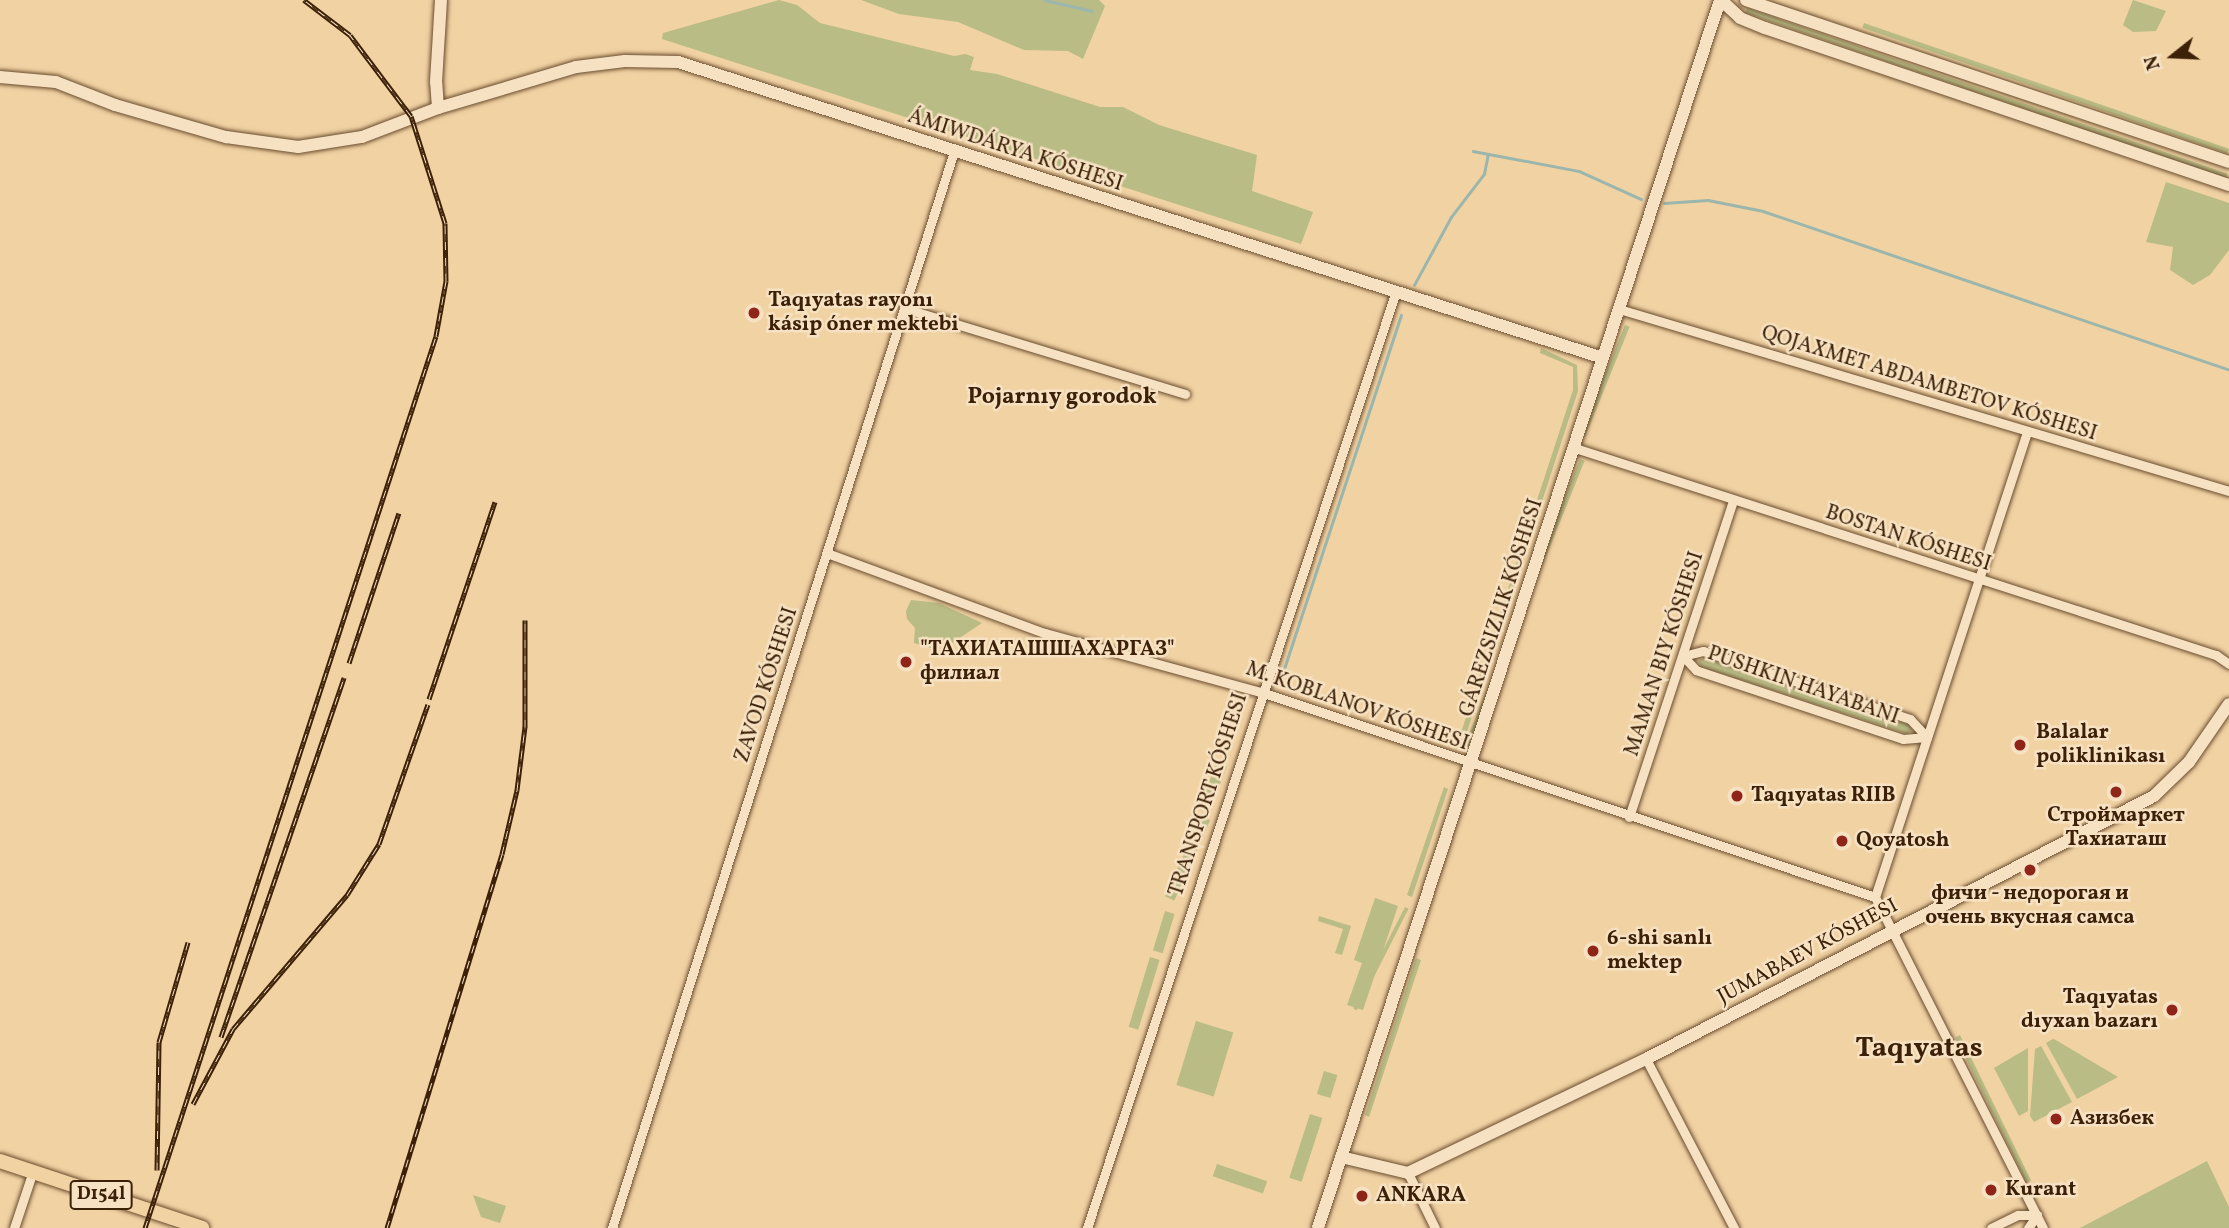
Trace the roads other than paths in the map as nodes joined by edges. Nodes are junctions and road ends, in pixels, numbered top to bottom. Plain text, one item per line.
1 (442, 0) edge
2 (1720, 0) edge
3 (1746, 0) edge
4 (0, 77) edge
5 (438, 108) junction
6 (954, 151) junction
7 (2229, 162) edge
8 (2229, 185) edge
9 (1395, 294) junction
10 (904, 308) junction
11 (1619, 309) junction
12 (1603, 358) junction
13 (1185, 394) dead end
14 (2027, 431) junction
15 (1575, 448) junction
16 (2229, 491) edge
17 (1733, 501) junction
18 (827, 553) junction
19 (1982, 581) junction
20 (1683, 656) junction
21 (2229, 664) edge
22 (1261, 692) junction
23 (2229, 704) edge
24 (1927, 737) junction
25 (1470, 764) junction
26 (1629, 817) junction
27 (1875, 897) junction
28 (1892, 929) junction
29 (1646, 1059) junction
30 (1341, 1157) junction
31 (0, 1161) edge
32 (33, 1171) junction
33 (1408, 1173) junction
34 (2037, 1215) junction
35 (14, 1228) edge
36 (202, 1228) edge
37 (612, 1228) edge
38 (1087, 1228) edge
39 (1318, 1228) edge
40 (1435, 1228) edge
41 (1734, 1228) edge
42 (1991, 1228) edge
43 (2028, 1228) edge
44 (2043, 1228) edge

1 - 5 street
2 - 8 street
2 - 11 street, GÁREZSIZLIK KÓSHESI
3 - 7 street
4 - 5 street, ÁMIWDÁRYA KÓSHESI
5 - 6 street, ÁMIWDÁRYA KÓSHESI
6 - 9 street, ÁMIWDÁRYA KÓSHESI
6 - 10 street, ZAVOD KÓSHESI
9 - 12 street, ÁMIWDÁRYA KÓSHESI
9 - 22 street, TRANSPORT KÓSHESI
10 - 13 street
10 - 18 street, ZAVOD KÓSHESI
11 - 12 street, GÁREZSIZLIK KÓSHESI
11 - 14 street, QOJAXMET ABDAMBETOV KÓSHESI
12 - 15 street, GÁREZSIZLIK KÓSHESI
14 - 16 street, QOJAXMET ABDAMBETOV KÓSHESI
14 - 19 street
15 - 17 street, BOSTAN KÓSHESI
15 - 25 street, GÁREZSIZLIK KÓSHESI
17 - 19 street, BOSTAN KÓSHESI
17 - 20 street, MAMAN BIY KÓSHESI
18 - 22 street, M. KOBLANOV KÓSHESI
18 - 37 street, ZAVOD KÓSHESI
19 - 21 street, BOSTAN KÓSHESI
19 - 24 street
20 - 24 street
20 - 24 street
20 - 26 street, MAMAN BIY KÓSHESI
22 - 25 street, M. KOBLANOV KÓSHESI
22 - 38 street, TRANSPORT KÓSHESI
23 - 28 street, JUMABAEV KÓSHESI
24 - 27 street
25 - 26 street, M. KOBLANOV KÓSHESI
25 - 30 street, GÁREZSIZLIK KÓSHESI
26 - 27 street, M. KOBLANOV KÓSHESI
27 - 28 street
28 - 29 street, JUMABAEV KÓSHESI
28 - 34 street
29 - 33 street, JUMABAEV KÓSHESI
29 - 41 street
30 - 33 street
30 - 39 street, GÁREZSIZLIK KÓSHESI
31 - 32 main road, D154l
32 - 35 street
32 - 36 main road, D154l
33 - 40 street
34 - 42 street
34 - 43 street
34 - 44 street

